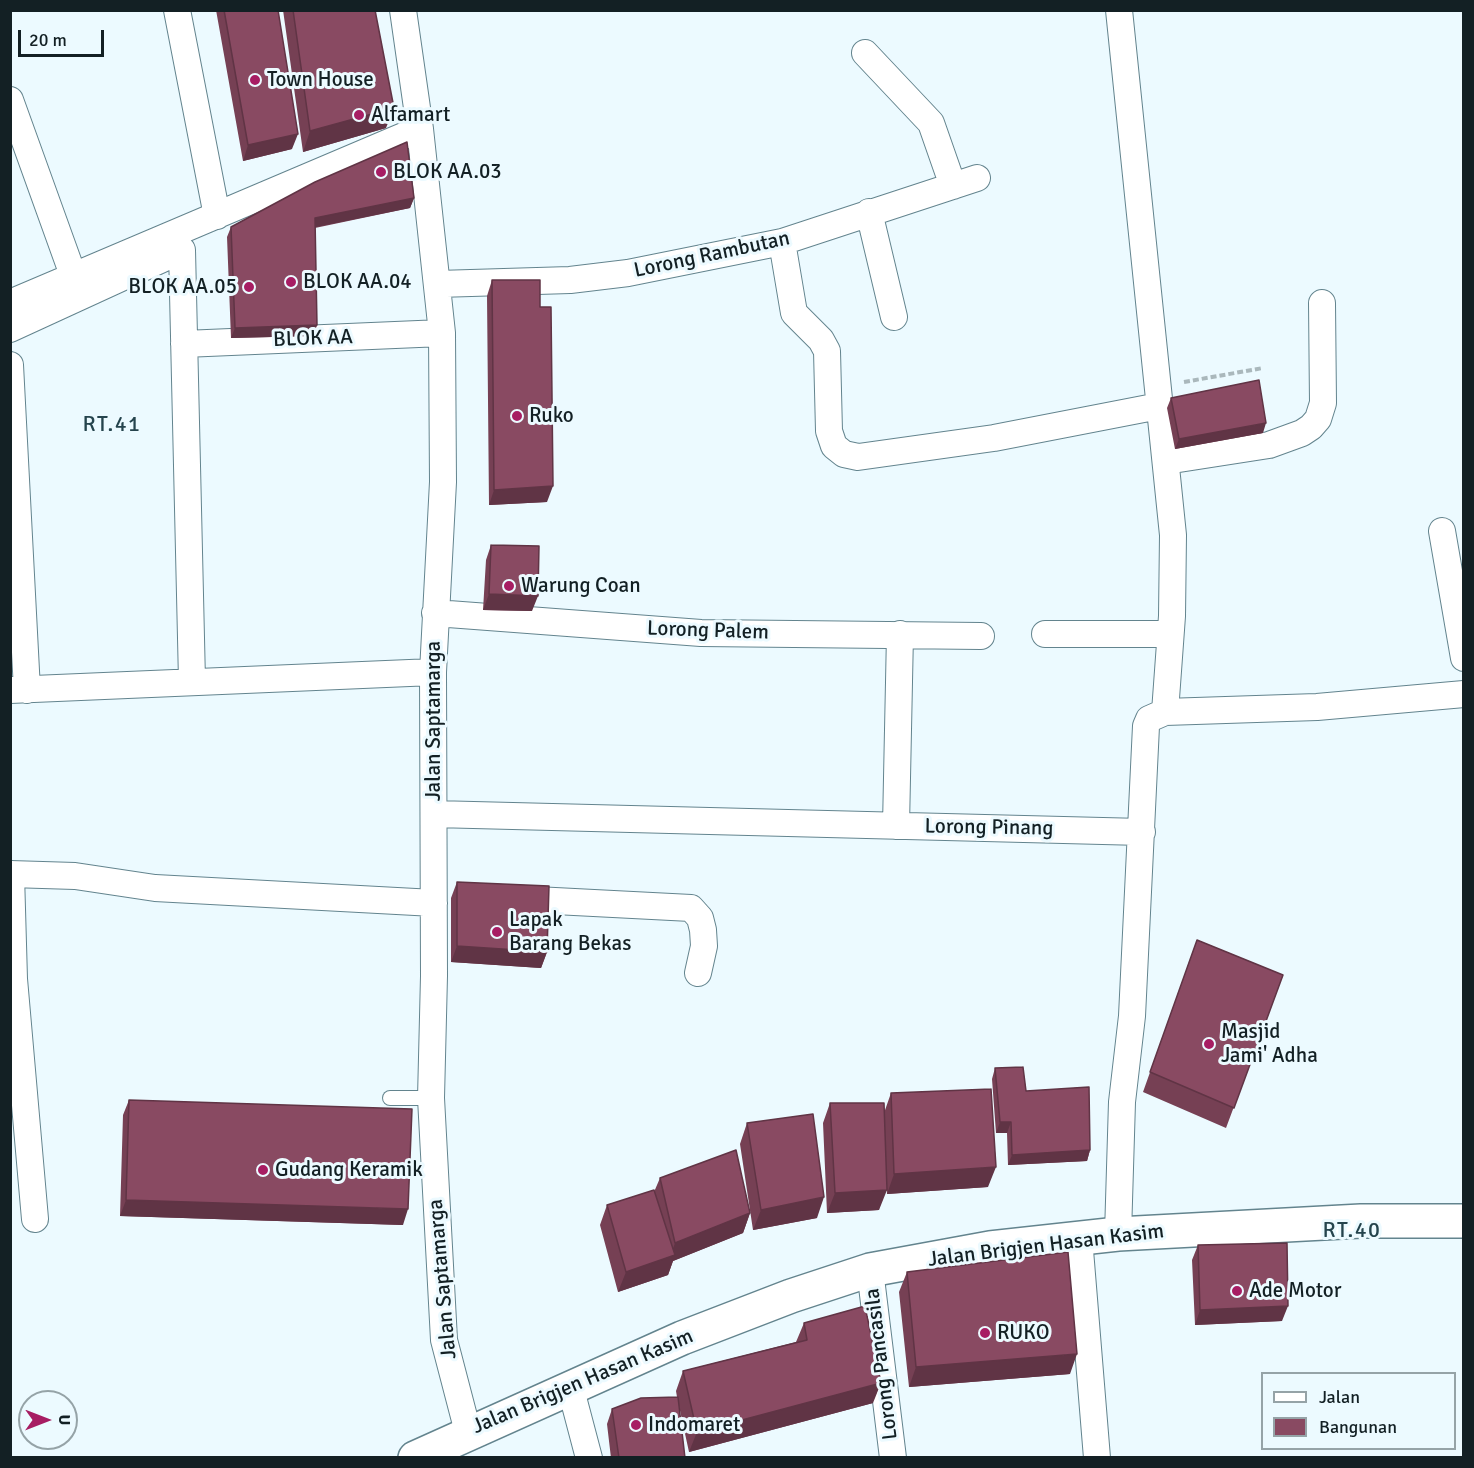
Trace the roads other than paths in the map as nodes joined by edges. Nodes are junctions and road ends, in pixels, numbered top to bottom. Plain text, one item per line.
1 (177, 10) edge
2 (403, 10) edge
3 (1119, 10) edge
4 (865, 53) dead end
5 (10, 100) edge
6 (420, 129) junction
7 (870, 212) junction
8 (217, 216) junction
9 (782, 242) junction
10 (73, 275) junction
11 (438, 284) junction
12 (10, 303) edge
13 (1322, 303) dead end
14 (894, 317) dead end
15 (10, 328) edge
16 (442, 333) junction
17 (184, 344) junction
18 (10, 365) edge
19 (1158, 396) junction
20 (1166, 461) junction
21 (1442, 531) dead end
22 (435, 613) junction
23 (1460, 617) edge
24 (900, 634) junction
25 (1045, 634) dead end
26 (1170, 634) junction
27 (981, 636) dead end
28 (1464, 658) edge
29 (432, 672) junction
30 (192, 681) junction
31 (19, 690) edge
32 (1464, 693) edge
33 (1165, 712) junction
34 (434, 814) junction
35 (896, 826) junction
36 (1142, 832) junction
37 (11, 874) edge
38 (442, 898) junction
39 (494, 898) edge
40 (698, 973) dead end
41 (390, 1098) dead end
42 (431, 1098) junction
43 (35, 1219) dead end
44 (1464, 1221) edge
45 (1118, 1234) junction
46 (1078, 1238) junction
47 (870, 1270) junction
48 (570, 1386) junction
49 (468, 1432) junction
50 (415, 1457) edge
51 (589, 1458) edge
52 (893, 1458) edge
53 (1096, 1458) edge

1 - 8 street
2 - 6 street, Jalan Saptamarga
3 - 19 street
4 - 7 street, Lorong Rambutan
5 - 10 street
6 - 8 street
6 - 11 street, Jalan Saptamarga
7 - 9 street, Lorong Rambutan
7 - 14 street
8 - 10 street
9 - 11 street, Lorong Rambutan
9 - 19 street
10 - 12 street
11 - 16 street, Jalan Saptamarga
13 - 20 street
15 - 17 street
16 - 17 street, BLOK AA
16 - 22 street, Jalan Saptamarga
17 - 30 street
18 - 31 street
19 - 20 street
20 - 26 street
21 - 23 street
22 - 24 street, Lorong Palem
22 - 29 street, Jalan Saptamarga
23 - 28 street
24 - 27 street, Lorong Palem
24 - 35 street
25 - 26 street
26 - 33 street
29 - 30 street
29 - 34 street, Jalan Saptamarga
30 - 31 street
32 - 33 street
33 - 36 street
34 - 35 street, Lorong Pinang
34 - 38 street, Jalan Saptamarga
35 - 36 street, Lorong Pinang
36 - 45 street
37 - 38 street
37 - 43 street
38 - 42 street, Jalan Saptamarga
39 - 40 street
41 - 42 lane
42 - 49 street, Jalan Saptamarga
44 - 45 street, Jalan Brigjen Hasan Kasim
45 - 46 street, Jalan Brigjen Hasan Kasim
46 - 47 street, Jalan Brigjen Hasan Kasim
46 - 53 street
47 - 48 street, Jalan Brigjen Hasan Kasim
47 - 52 street, Lorong Pancasila
48 - 49 street, Jalan Brigjen Hasan Kasim
48 - 51 street
49 - 50 street, Jalan Brigjen Hasan Kasim

